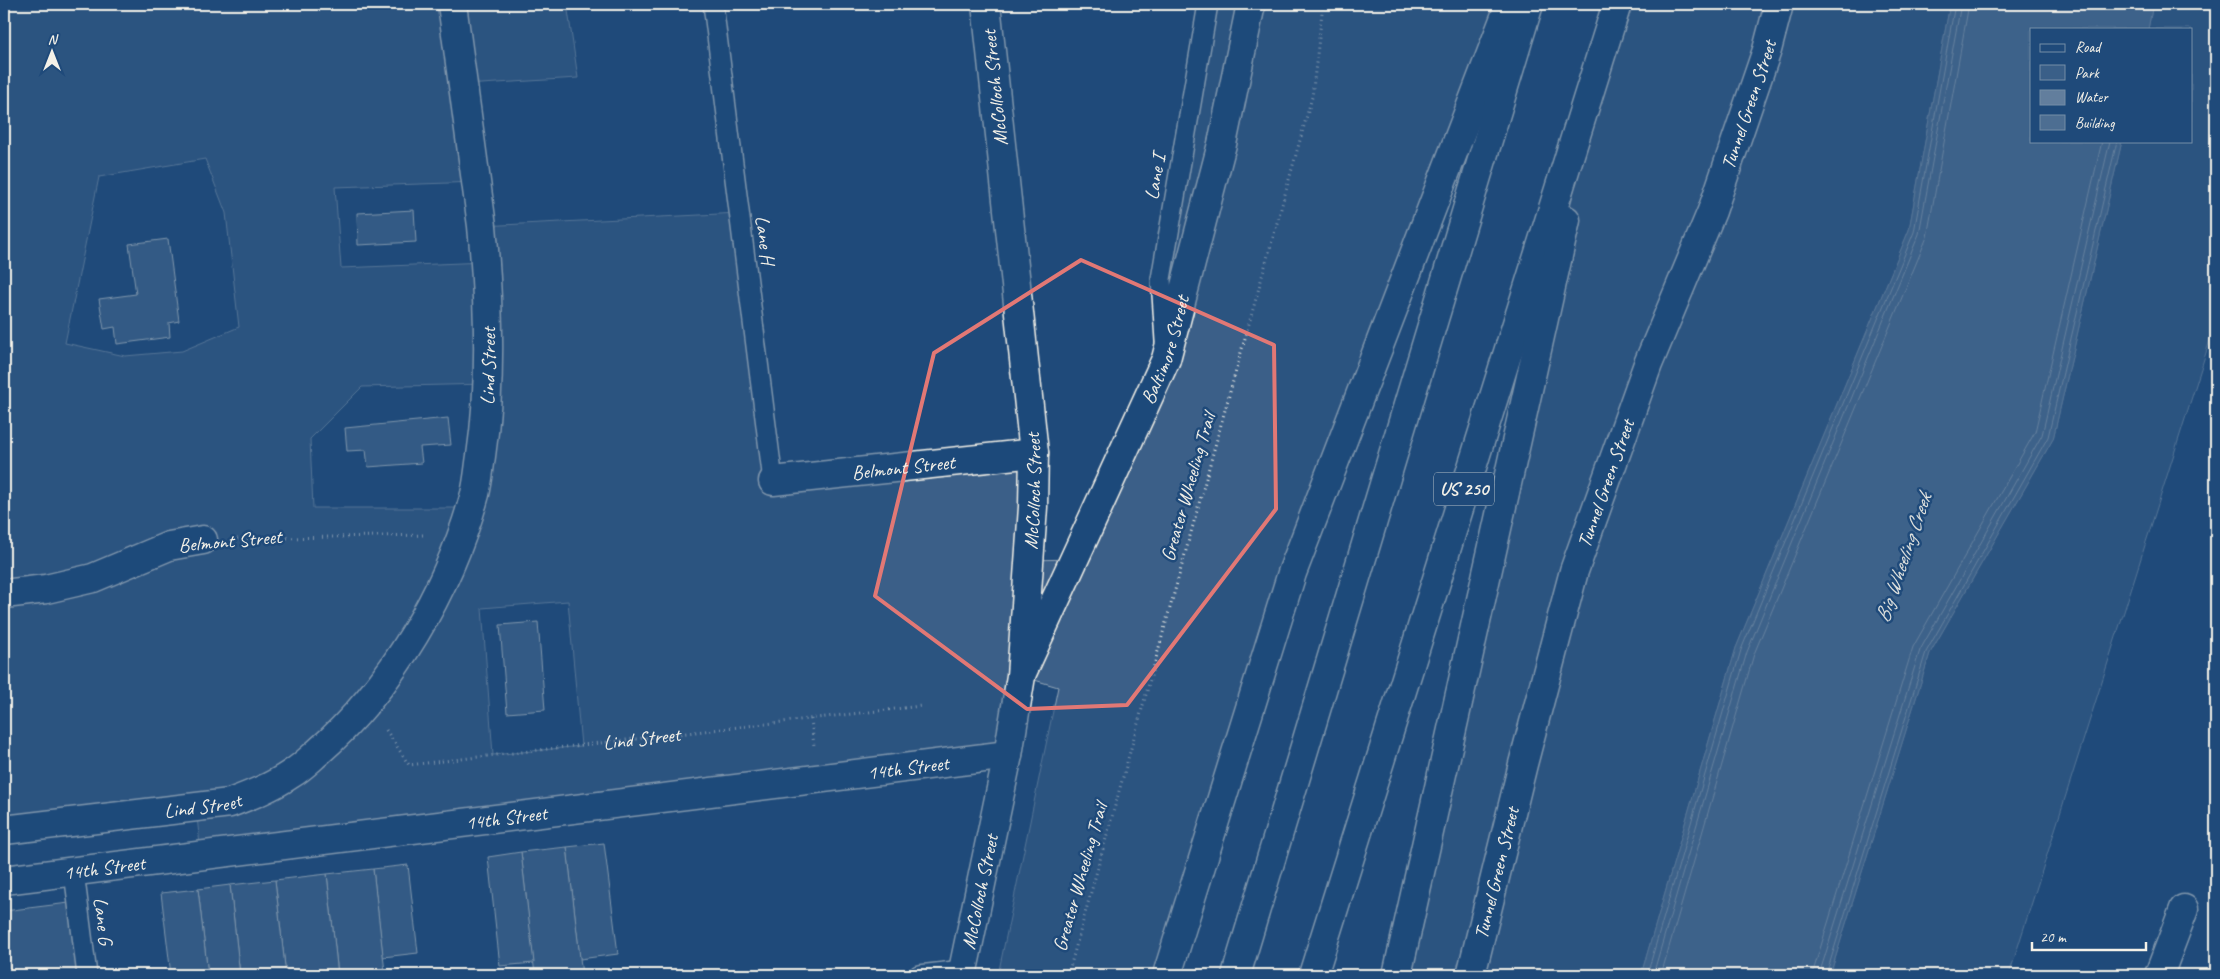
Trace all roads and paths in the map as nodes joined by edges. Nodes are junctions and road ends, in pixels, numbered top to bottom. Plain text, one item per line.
1 (452, 4) edge
2 (713, 4) edge
3 (986, 4) edge
4 (1208, 4) edge
5 (1252, 4) edge
6 (1323, 4) edge
7 (1510, 4) edge
8 (1529, 4) edge
9 (1617, 4) edge
10 (1779, 4) edge
11 (1606, 45) junction
12 (1166, 359) junction
13 (1034, 453) junction
14 (773, 481) joint
15 (434, 535) dead end
16 (204, 540) joint
17 (4, 594) edge
18 (1020, 676) junction
19 (367, 702) junction
20 (921, 706) dead end
21 (811, 719) junction
22 (814, 748) dead end
23 (1008, 755) junction
24 (4, 830) edge
25 (74, 872) junction
26 (4, 880) edge
27 (2184, 909) dead end
28 (962, 973) edge
29 (87, 975) edge
30 (919, 975) edge
31 (1068, 975) edge
32 (1167, 975) edge
33 (1236, 975) edge
34 (1313, 975) edge
35 (1397, 975) edge
36 (1471, 975) edge
37 (2159, 975) edge

1 - 19 main road, Lind Street
2 - 14 lane, Lane H
3 - 13 main road, McColloch Street
4 - 12 lane, Lane I
5 - 12 main road, Baltimore Street
6 - 31 path, Greater Wheeling Trail
7 - 32 main road
8 - 33 main road
9 - 11 main road, US 250
10 - 36 main road, Tunnel Green Street
11 - 34 main road, US 250
11 - 35 main road
12 - 18 main road, Baltimore Street
13 - 14 main road, Belmont Street
13 - 18 main road, McColloch Street
15 - 16 path, Belmont Street
16 - 17 main road, Belmont Street
18 - 23 main road, McColloch Street
19 - 21 path, Lind Street
19 - 24 main road, Lind Street
20 - 21 path, Lind Street
21 - 22 path
23 - 25 main road, 14th Street
23 - 28 main road, McColloch Street
25 - 26 main road, 14th Street
25 - 29 lane, Lane G
27 - 37 main road
28 - 30 lane

